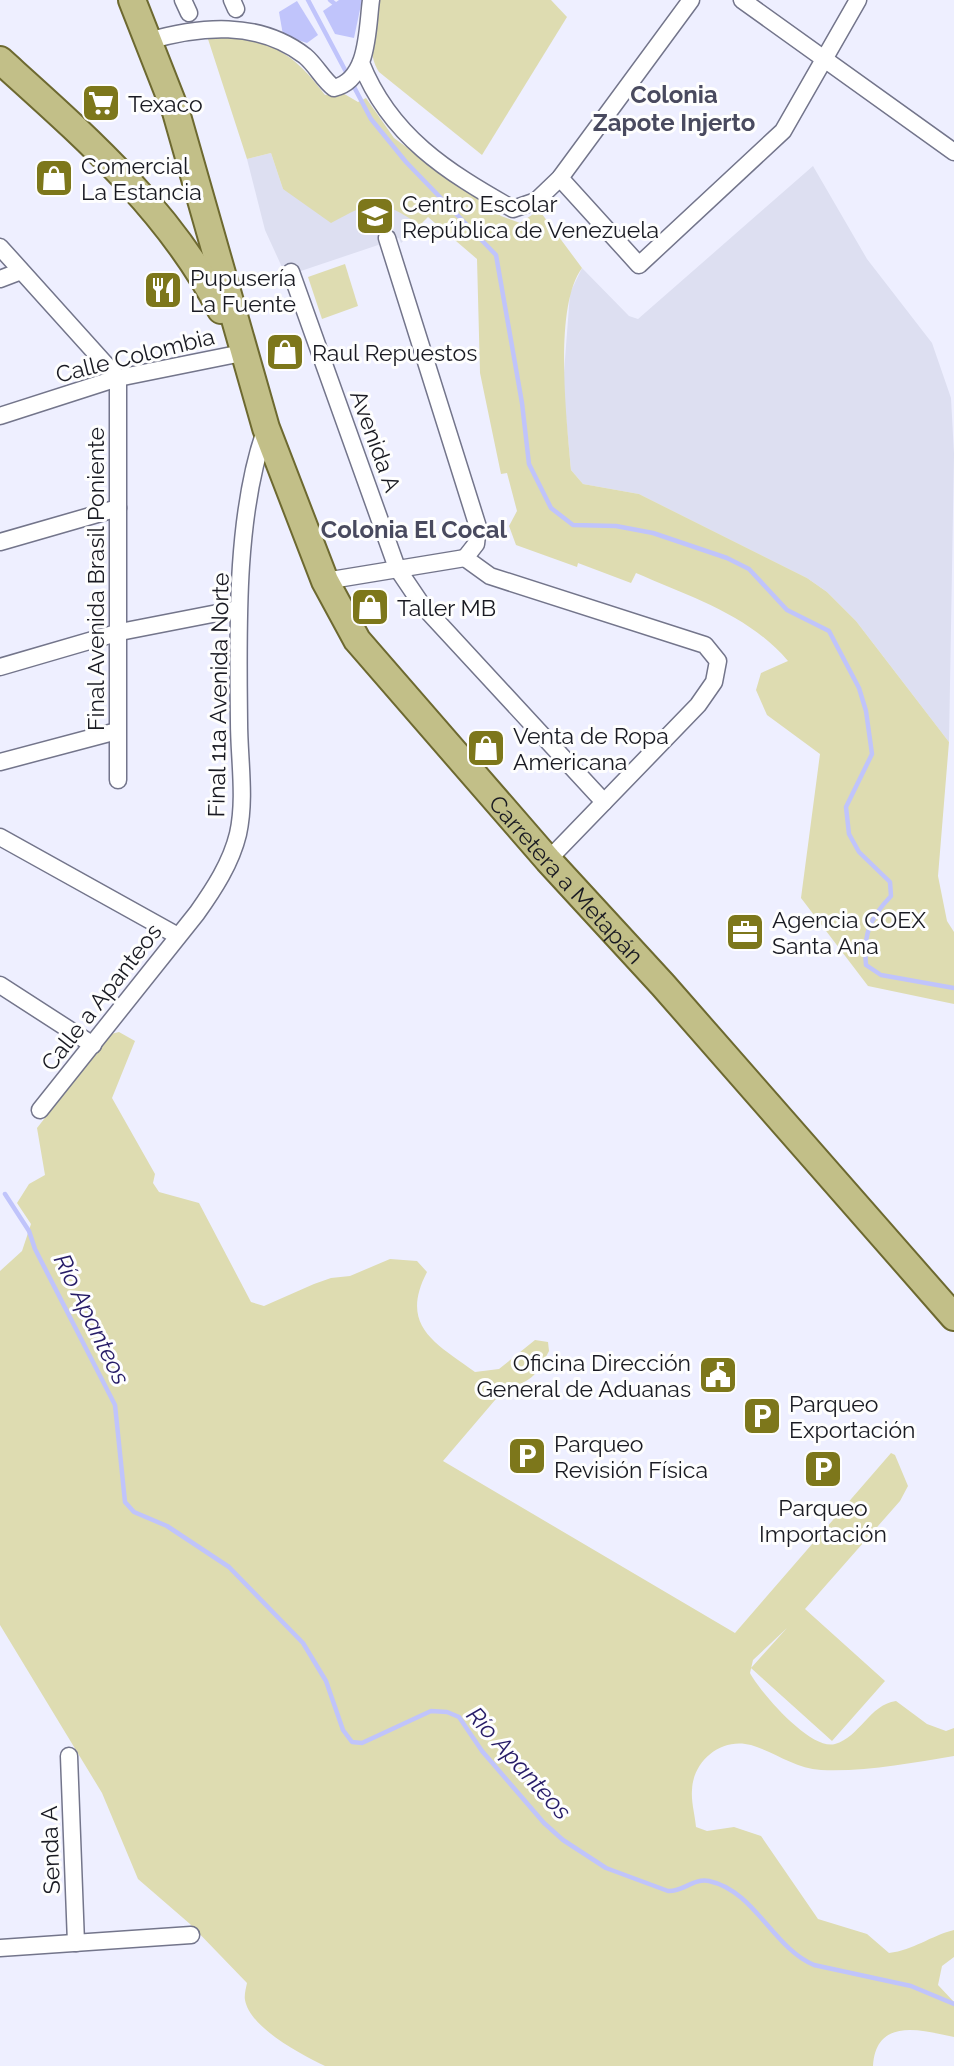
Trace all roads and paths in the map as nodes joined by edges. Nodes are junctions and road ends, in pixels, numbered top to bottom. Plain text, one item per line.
1 (132, 0) edge
2 (371, 0) edge
3 (691, 0) edge
4 (742, 0) edge
5 (858, 0) edge
6 (148, 41) junction
7 (823, 57) junction
8 (0, 60) edge
9 (361, 63) junction
10 (953, 149) edge
11 (560, 178) junction
12 (202, 205) junction
13 (166, 224) junction
14 (387, 238) dead end
15 (0, 247) edge
16 (21, 271) junction
17 (291, 272) dead end
18 (0, 279) edge
19 (242, 352) junction
20 (118, 378) junction
21 (0, 416) edge
22 (266, 428) junction
23 (118, 508) junction
24 (0, 542) edge
25 (465, 558) junction
26 (397, 568) junction
27 (325, 581) junction
28 (238, 609) junction
29 (120, 632) junction
30 (0, 667) edge
31 (117, 731) junction
32 (0, 762) edge
33 (118, 780) dead end
34 (604, 802) junction
35 (0, 837) edge
36 (548, 860) junction
37 (197, 913) joint
38 (178, 936) junction
39 (0, 985) edge
40 (93, 1045) junction
41 (40, 1110) dead end
42 (954, 1317) edge
43 (69, 1756) dead end
44 (191, 1935) dead end
45 (75, 1943) junction
46 (0, 1948) edge

1 - 6 main road
2 - 9 street
3 - 11 street
4 - 7 street
5 - 7 street
6 - 9 street
6 - 12 main road
7 - 10 street
7 - 11 street
8 - 13 main road
9 - 11 street
12 - 13 main road
12 - 19 main road
13 - 19 main road
14 - 25 street
15 - 16 street
16 - 18 street
16 - 20 street
17 - 26 street, Avenida A
19 - 20 street, Calle Colombia
19 - 22 main road, Carretera a Metapán
20 - 21 street, Calle Colombia
20 - 23 street, Final Avenida Brasil Poniente
22 - 27 main road, Carretera a Metapán
22 - 28 street, Final 11a Avenida Norte
23 - 24 street
23 - 29 street, Final Avenida Brasil Poniente
25 - 26 street
25 - 34 street
26 - 27 street
26 - 34 street, Avenida A
27 - 36 main road, Carretera a Metapán
28 - 29 street
28 - 37 street, Final 11a Avenida Norte
29 - 30 street
29 - 31 street, Final Avenida Brasil Poniente
31 - 32 street
31 - 33 street, Final Avenida Brasil Poniente
34 - 36 street
35 - 38 street
36 - 42 main road, Carretera a Metapán
37 - 38 street, Calle a Apanteos
38 - 40 street, Calle a Apanteos
39 - 40 street
40 - 41 street, Calle a Apanteos
43 - 45 street, Senda A
44 - 45 street
45 - 46 street

